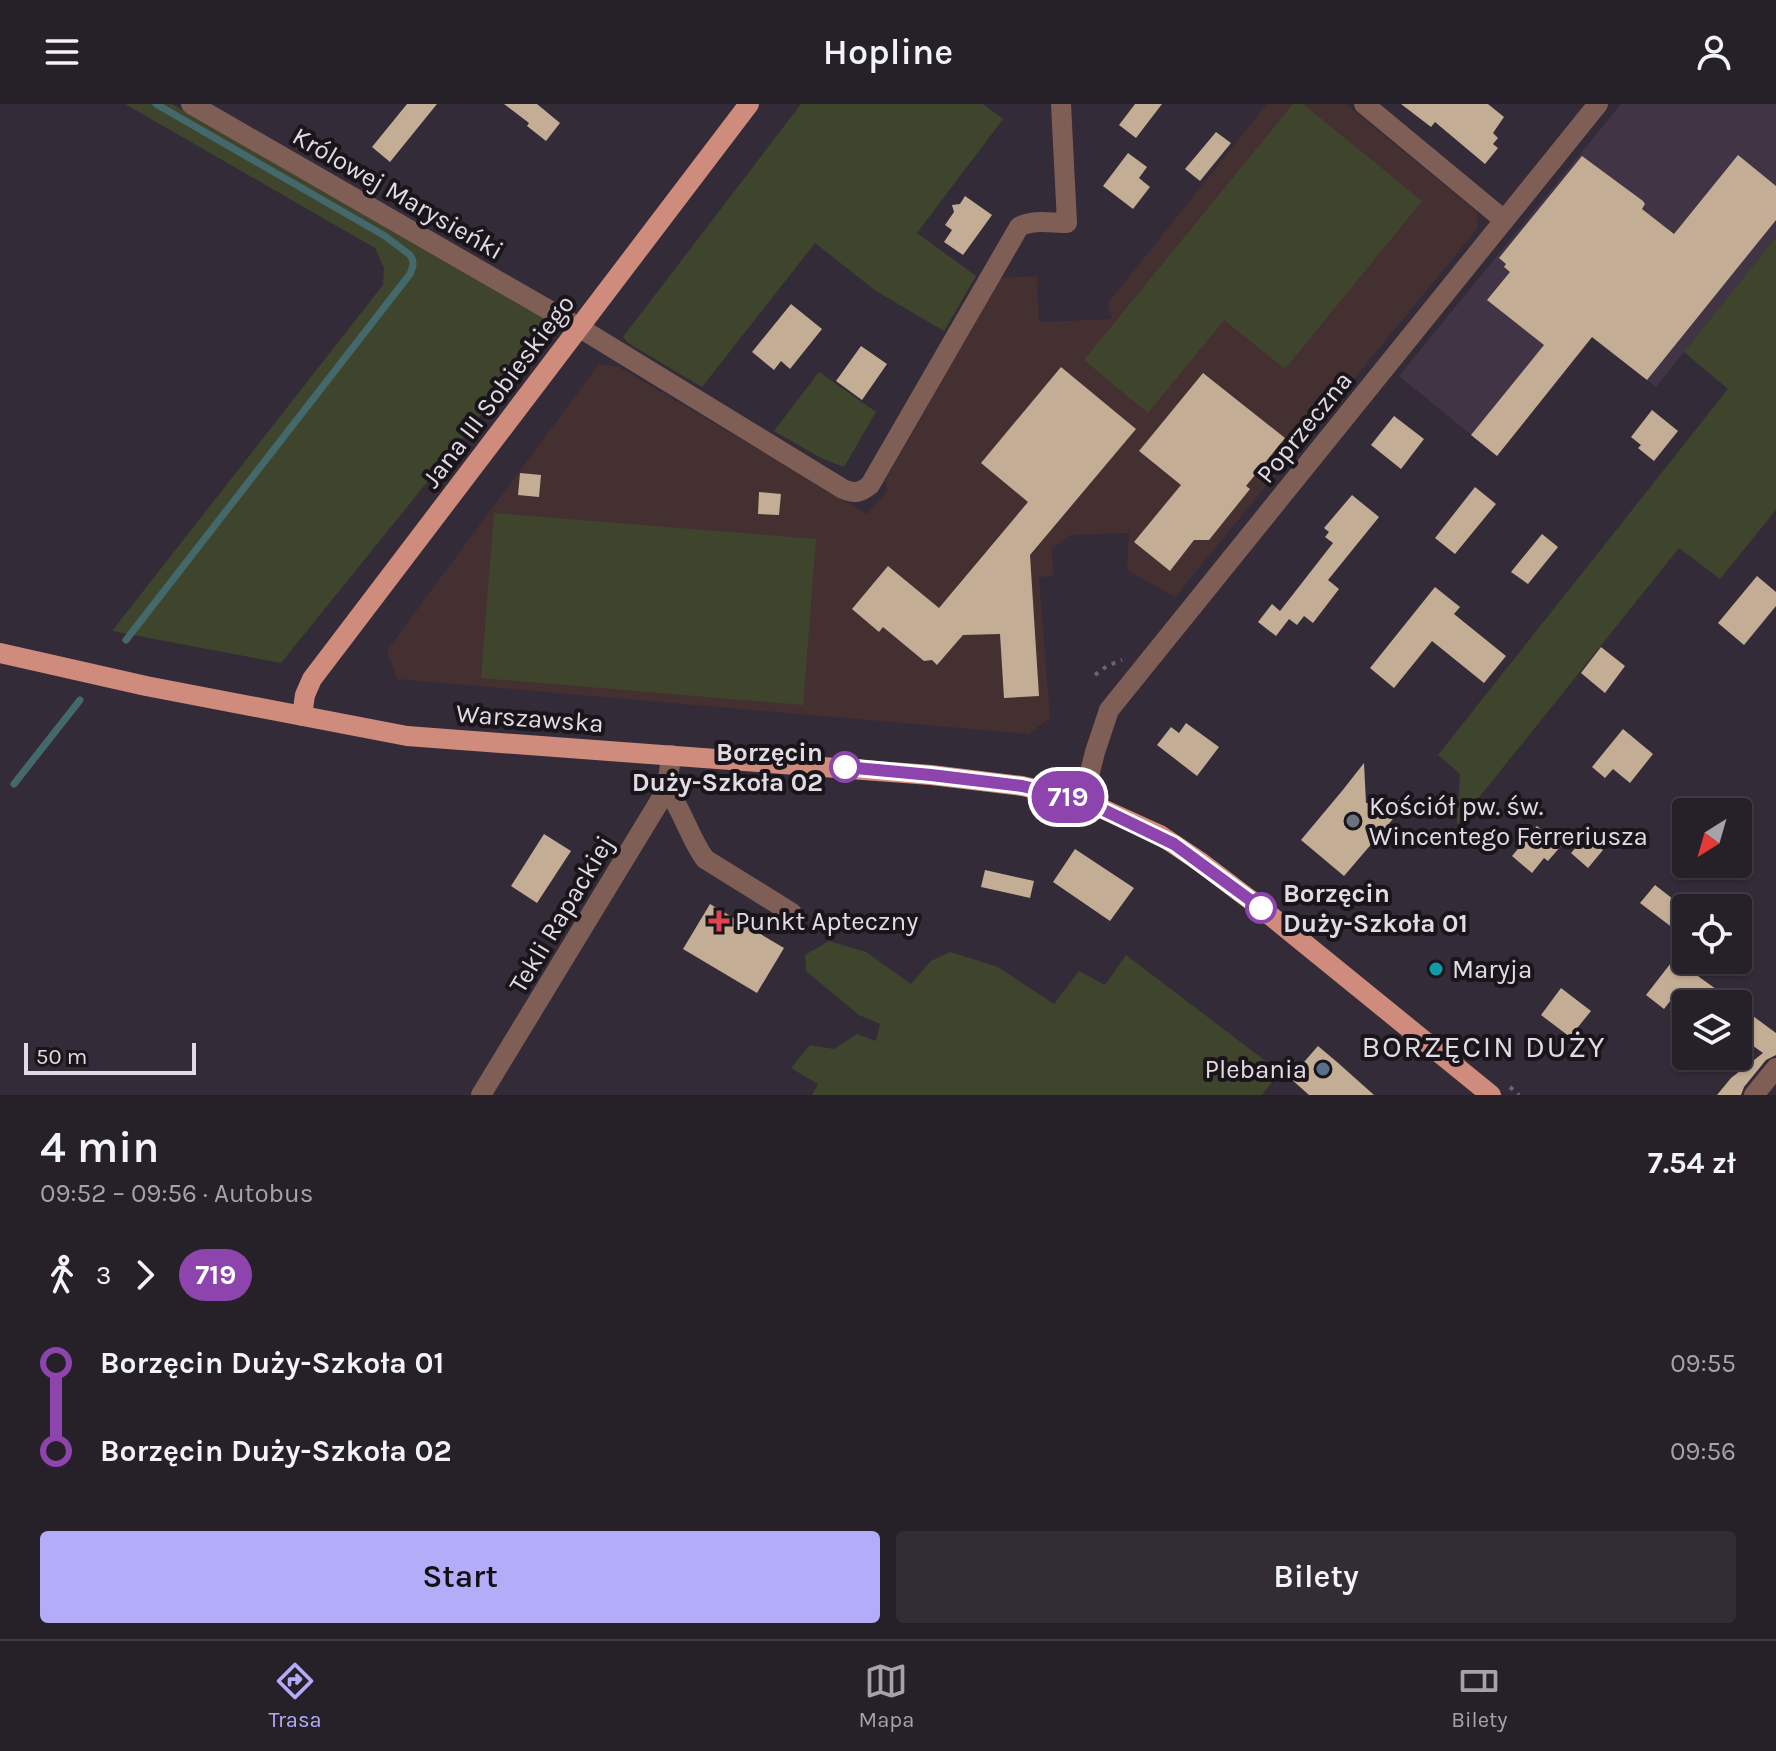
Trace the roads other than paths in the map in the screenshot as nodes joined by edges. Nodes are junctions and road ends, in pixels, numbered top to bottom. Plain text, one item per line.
1 (191, 104) edge
2 (749, 104) edge
3 (1061, 104) edge
4 (1364, 104) edge
5 (1598, 104) edge
6 (1504, 220) junction
7 (580, 328) junction
8 (0, 653) edge
9 (302, 716) junction
10 (671, 755) junction
11 (667, 789) junction
12 (1083, 800) junction
13 (792, 913) dead end
14 (1776, 1068) edge
15 (481, 1095) edge
16 (1491, 1095) edge
17 (1754, 1095) edge

1 - 7 street, Królowej Marysieńki
2 - 7 main road, Jana III Sobieskiego
3 - 7 street, Królowej Marysieńki
4 - 6 street
5 - 6 street, Poprzeczna
6 - 12 street, Poprzeczna
7 - 9 main road, Jana III Sobieskiego
8 - 9 main road, Warszawska
9 - 10 main road, Warszawska
10 - 11 street, Tekli Rapackiej
10 - 12 main road, Warszawska
11 - 13 street
11 - 15 street, Tekli Rapackiej
12 - 16 main road, Warszawska
14 - 17 street

